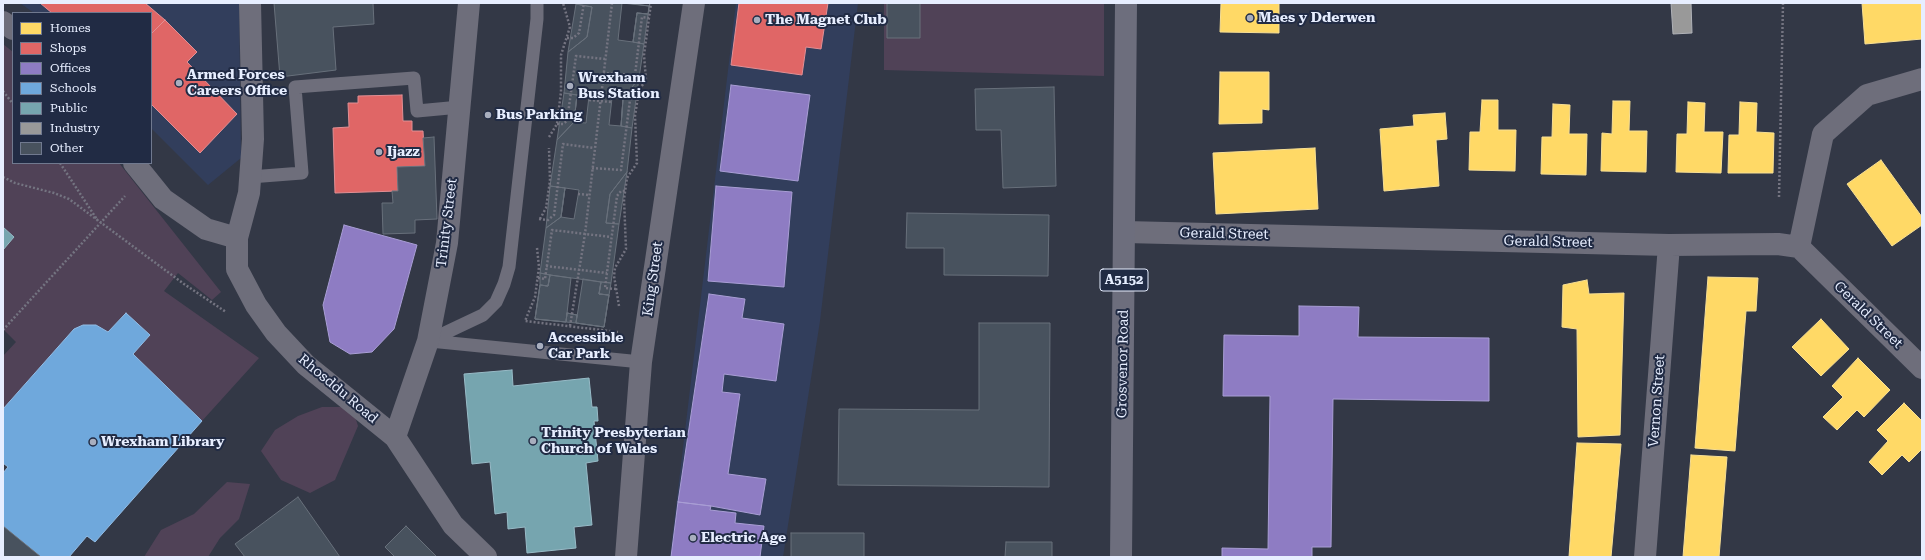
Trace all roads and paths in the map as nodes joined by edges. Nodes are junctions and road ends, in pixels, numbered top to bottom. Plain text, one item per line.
1 (250, 3) edge
2 (469, 3) edge
3 (537, 3) edge
4 (563, 3) edge
5 (584, 3) edge
6 (612, 3) edge
7 (651, 3) edge
8 (694, 3) edge
9 (1126, 3) edge
10 (1783, 3) edge
11 (649, 18) junction
12 (3, 22) edge
13 (12, 28) edge
14 (567, 38) junction
15 (605, 59) junction
16 (604, 73) junction
17 (1922, 79) edge
18 (3, 91) edge
19 (638, 95) junction
20 (589, 100) dead end
21 (600, 102) junction
22 (611, 102) dead end
23 (12, 103) edge
24 (460, 107) junction
25 (557, 124) junction
26 (548, 138) dead end
27 (548, 145) dead end
28 (594, 148) junction
29 (61, 164) edge
30 (592, 168) junction
31 (139, 169) edge
32 (3, 177) edge
33 (250, 177) junction
34 (625, 191) junction
35 (578, 194) dead end
36 (589, 195) junction
37 (539, 219) junction
38 (537, 222) dead end
39 (100, 223) junction
40 (1125, 232) junction
41 (584, 234) junction
42 (611, 237) junction
43 (237, 238) junction
44 (1669, 245) junction
45 (1788, 245) junction
46 (537, 247) dead end
47 (546, 266) junction
48 (579, 270) junction
49 (607, 273) junction
50 (538, 278) junction
51 (616, 289) junction
52 (620, 311) dead end
53 (229, 314) dead end
54 (570, 326) junction
55 (3, 330) edge
56 (624, 333) dead end
57 (428, 341) junction
58 (641, 362) junction
59 (1922, 368) edge
60 (395, 437) junction
61 (486, 557) edge
62 (626, 557) edge
63 (1121, 557) edge
64 (1645, 557) edge

1 - 33 street, Rhosddu Road
2 - 24 street, Trinity Street
3 - 57 lane
4 - 14 path
5 - 14 path
6 - 15 path
7 - 11 path
8 - 58 street, King Street
9 - 40 main road, Grosvenor Road / A5152
10 - 45 path
11 - 16 path
11 - 19 path
12 - 13 street
14 - 25 path
15 - 16 path
15 - 25 path
16 - 21 path
17 - 45 street
18 - 23 path
19 - 30 path
19 - 34 path
20 - 21 path
21 - 22 path
21 - 28 path
24 - 33 lane
24 - 57 street, Trinity Street
25 - 26 path
27 - 37 path
28 - 30 path
28 - 37 path
29 - 39 path
30 - 36 path
31 - 39 path
31 - 43 street
32 - 39 path
33 - 43 street, Rhosddu Road
34 - 42 path
34 - 51 path
35 - 36 path
36 - 41 path
37 - 38 path
39 - 53 path
39 - 55 path
40 - 44 street, Gerald Street
40 - 63 main road, Grosvenor Road / A5152
41 - 42 path
41 - 47 path
41 - 48 path
42 - 49 path
43 - 60 street, Rhosddu Road
44 - 45 street, Gerald Street
44 - 64 street, Vernon Street
45 - 59 street, Gerald Street
46 - 50 path
47 - 48 path
47 - 50 path
48 - 49 path
48 - 54 path
49 - 51 path
50 - 54 path
51 - 52 path
54 - 56 path
57 - 58 lane
57 - 60 street, Trinity Street
58 - 62 street, King Street
60 - 61 street, Rhosddu Road

